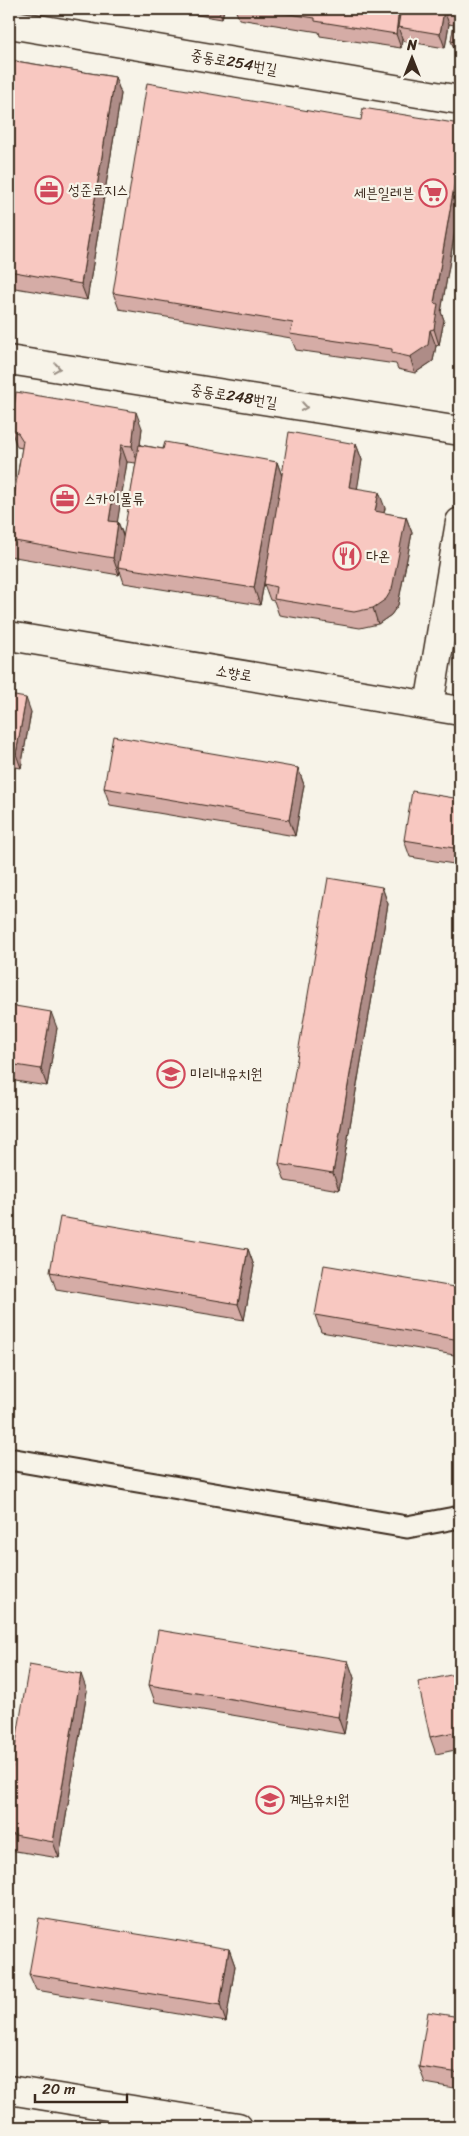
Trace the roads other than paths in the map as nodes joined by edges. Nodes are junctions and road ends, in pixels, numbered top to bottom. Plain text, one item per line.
1 (9, 24) edge
2 (460, 100) edge
3 (9, 360) edge
4 (460, 431) edge
5 (460, 522) edge
6 (9, 636) edge
7 (429, 706) junction
8 (460, 711) edge
9 (9, 1459) edge
10 (460, 1517) edge
11 (9, 2090) edge
12 (238, 2127) edge

1 - 2 street, 중동로254번길
3 -> 4 street, 중동로248번길
5 - 7 street
6 - 7 street, 소향로
7 - 8 street, 소향로
9 - 10 street
11 - 12 street

